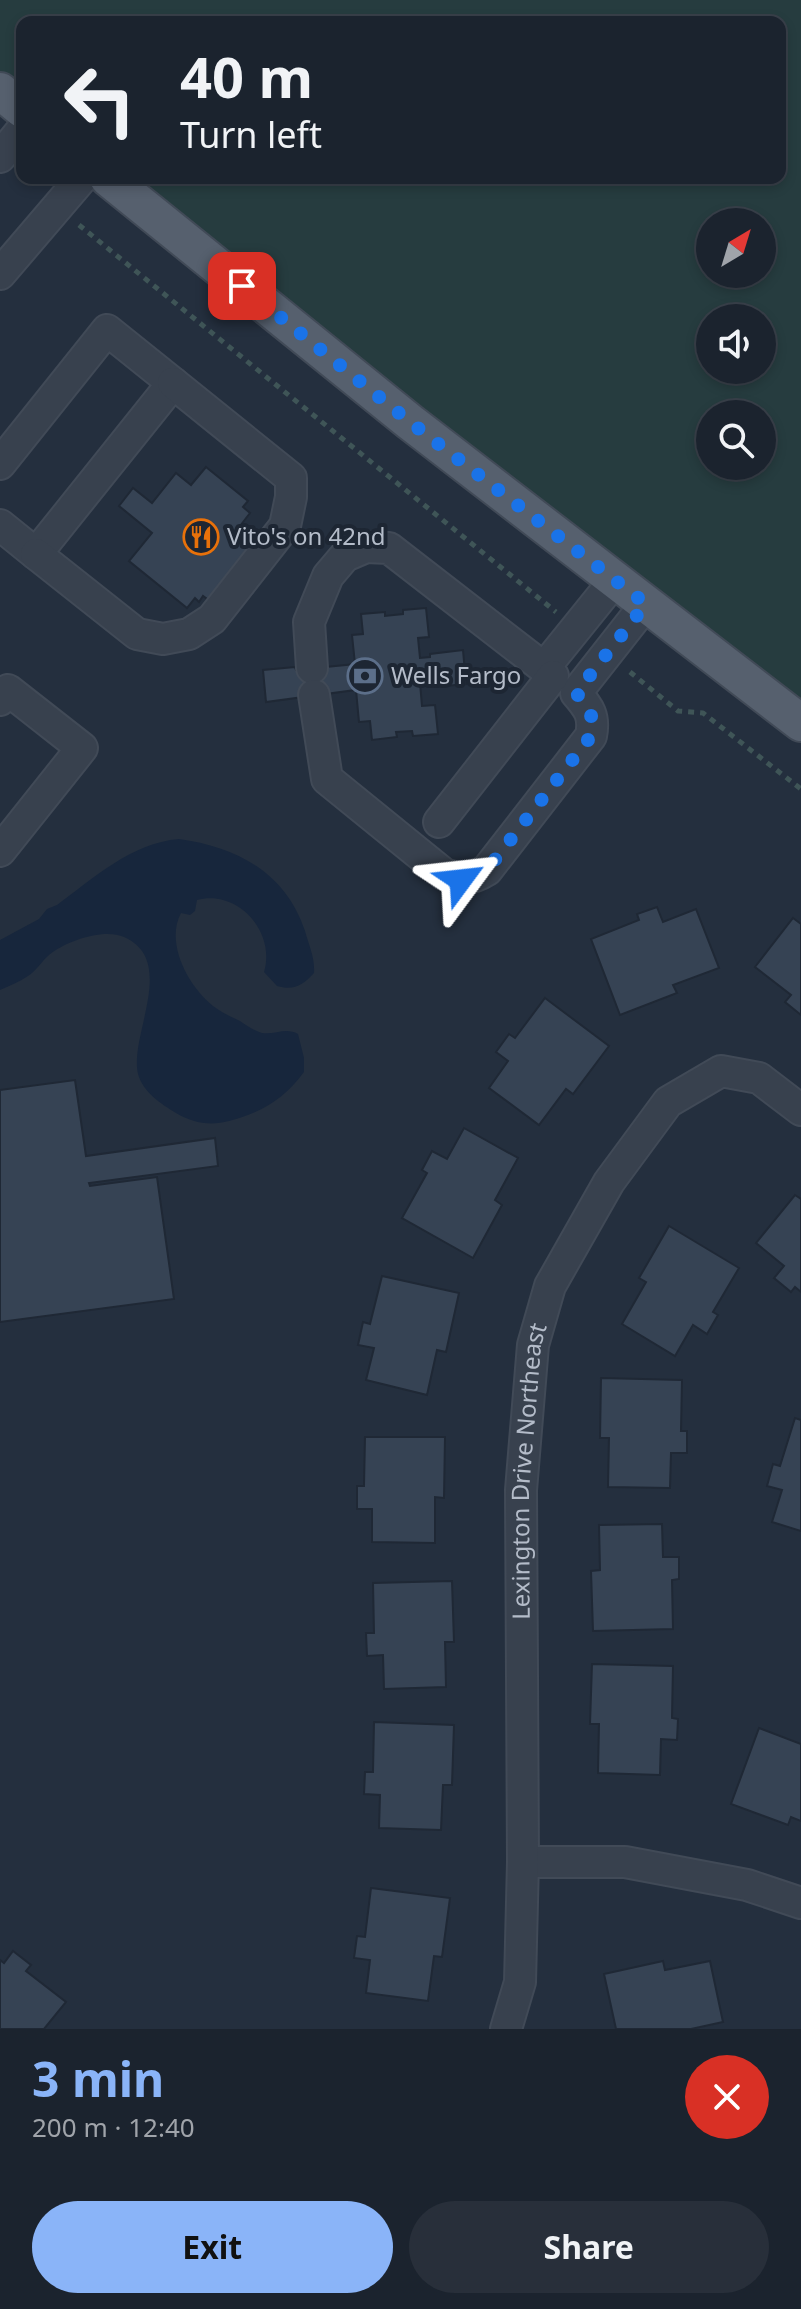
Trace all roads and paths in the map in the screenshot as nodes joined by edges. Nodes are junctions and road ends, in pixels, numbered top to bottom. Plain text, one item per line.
1 (0, 91) edge
2 (16, 104) edge
3 (16, 137) edge
4 (0, 157) edge
5 (77, 184) edge
6 (115, 184) edge
7 (75, 222) dead end
8 (0, 274) edge
9 (173, 383) junction
10 (0, 464) edge
11 (0, 525) edge
12 (36, 554) junction
13 (615, 580) junction
14 (646, 604) junction
15 (557, 613) dead end
16 (619, 663) dead end
17 (558, 679) junction
18 (0, 700) edge
19 (801, 723) edge
20 (801, 789) edge
21 (439, 822) dead end
22 (0, 851) edge
23 (801, 1110) edge
24 (523, 1862) junction
25 (801, 1903) edge
26 (506, 2029) edge

1 - 2 main road
3 - 4 street
5 - 8 street
6 - 13 main road
7 - 15 path
9 - 10 street
9 - 12 street
9 - 12 street
11 - 12 street
13 - 14 main road
13 - 17 street
14 - 17 street
14 - 19 main road
16 - 20 path
17 - 17 street
17 - 21 street
18 - 22 street
23 - 24 street, Lexington Drive Northeast
24 - 25 street
24 - 26 street, Lexington Drive Northeast

